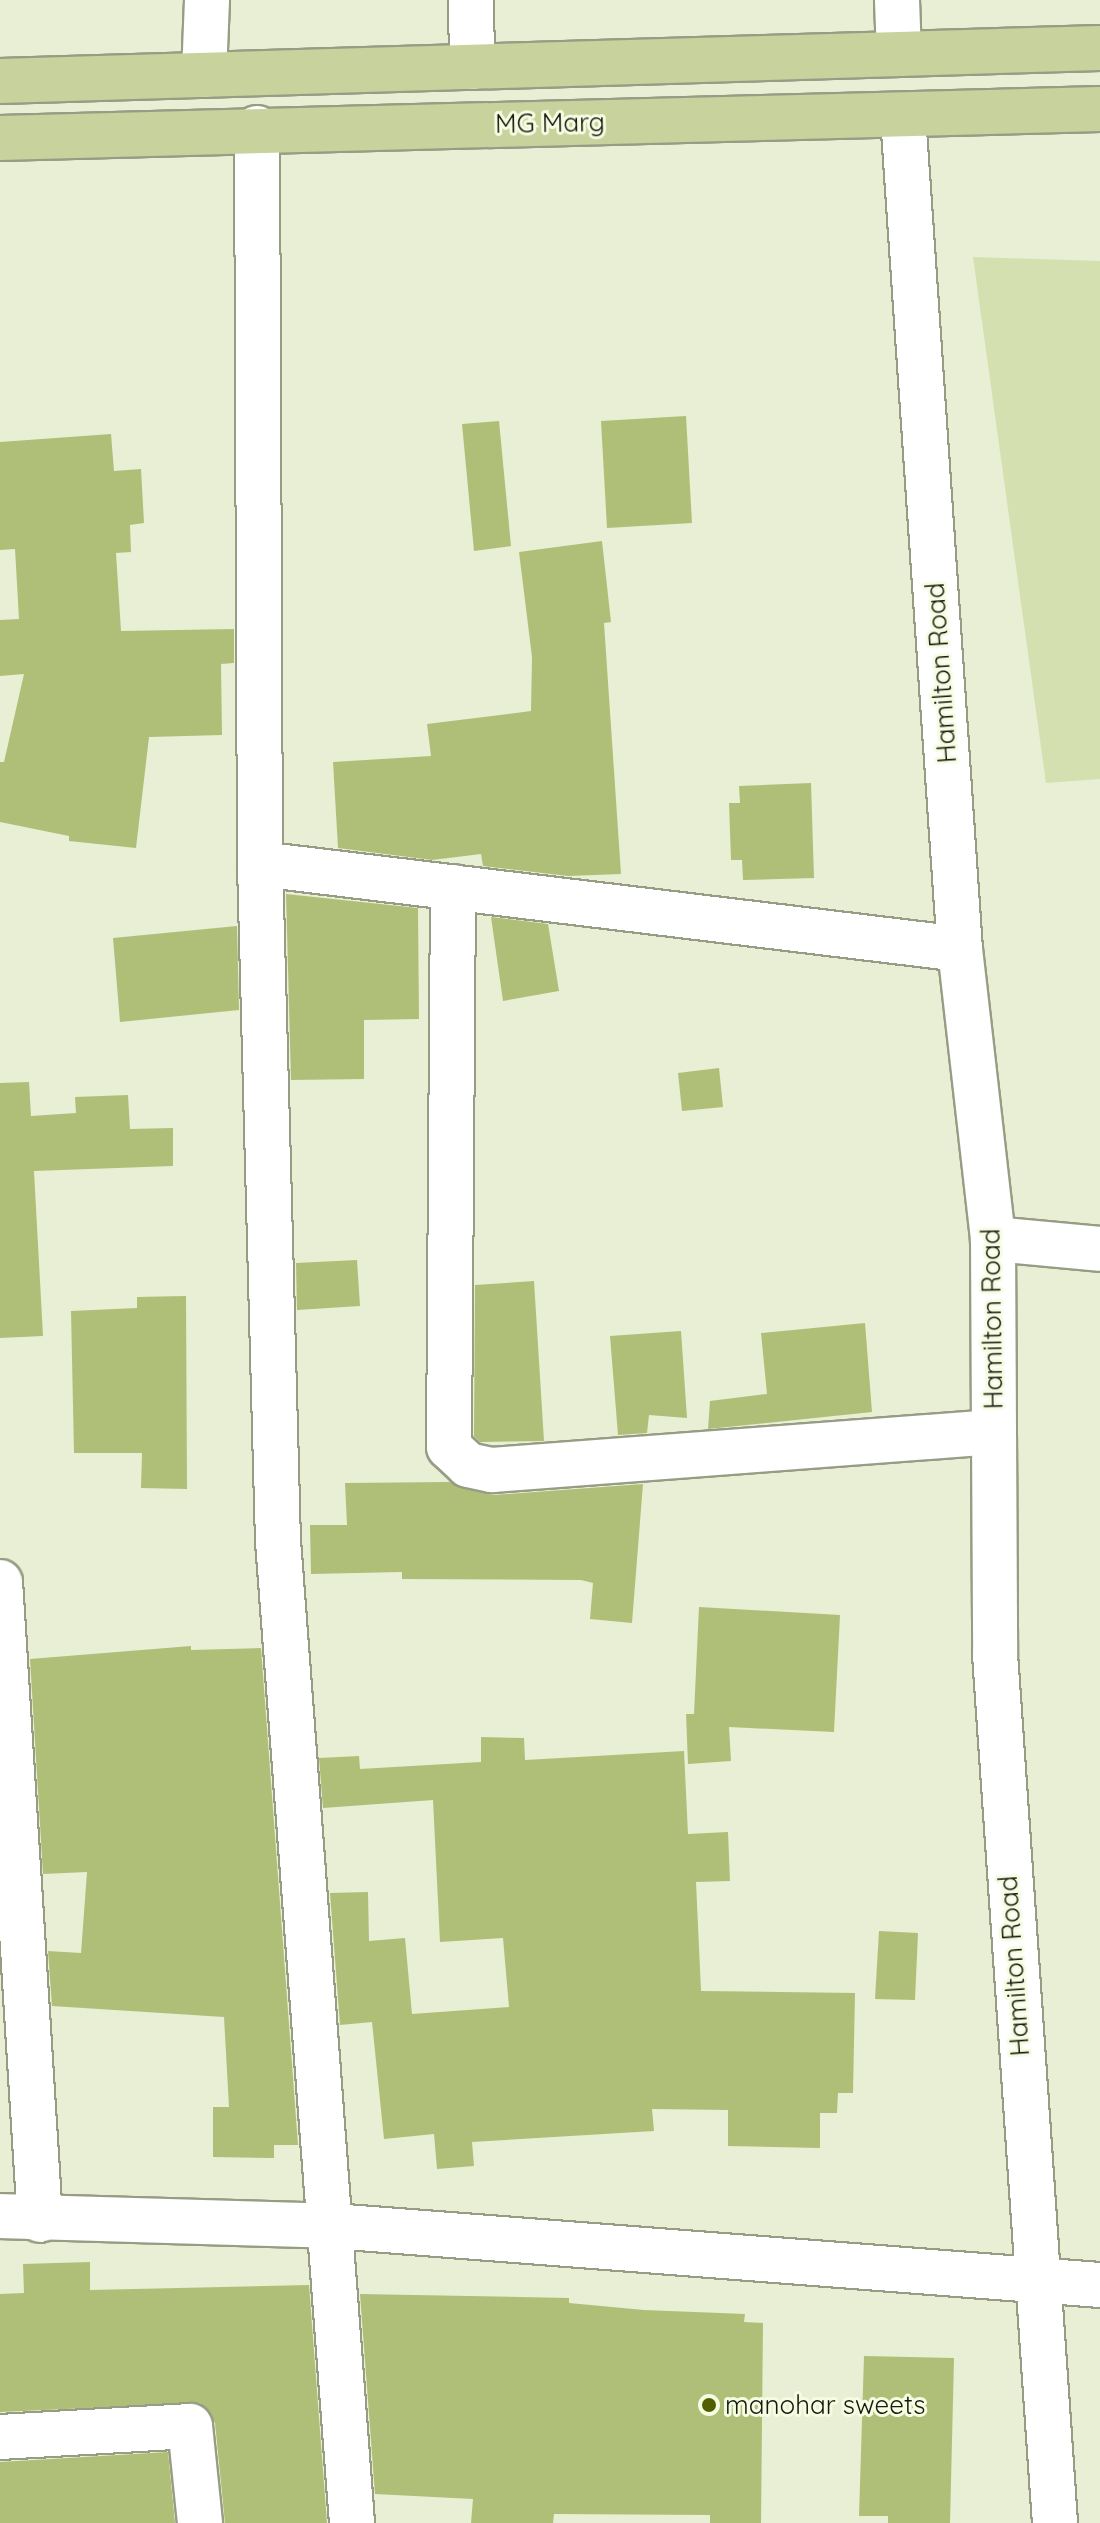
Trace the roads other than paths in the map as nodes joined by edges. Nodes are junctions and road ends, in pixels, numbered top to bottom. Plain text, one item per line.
1 (207, 0) edge
2 (471, 0) edge
3 (897, 0) edge
4 (1100, 48) edge
5 (899, 54) junction
6 (472, 67) junction
7 (204, 75) junction
8 (0, 81) edge
9 (1100, 109) edge
10 (903, 116) junction
11 (257, 128) junction
12 (0, 138) edge
13 (260, 864) junction
14 (453, 887) junction
15 (960, 949) junction
16 (993, 1239) junction
17 (1100, 1249) edge
18 (994, 1432) junction
19 (0, 1582) edge
20 (20, 2218) edge
21 (333, 2226) junction
22 (1039, 2280) junction
23 (1100, 2285) edge
24 (0, 2437) edge
25 (200, 2523) edge
26 (352, 2523) edge
27 (1055, 2523) edge

1 - 7 street
2 - 6 street
3 - 5 street
4 - 5 main road
5 - 6 main road
6 - 7 main road
7 - 8 main road
9 - 10 main road, MG Marg
10 - 11 main road, MG Marg
10 - 15 street, Hamilton Road
11 - 12 main road, MG Marg
11 - 13 street
13 - 14 street
13 - 21 street
14 - 15 street
14 - 18 street
15 - 16 street, Hamilton Road
16 - 17 street
16 - 18 street, Hamilton Road
18 - 22 street, Hamilton Road
19 - 20 street
20 - 21 street
21 - 22 street
21 - 26 street
22 - 23 street
22 - 27 street, Hamilton Road
24 - 25 street

